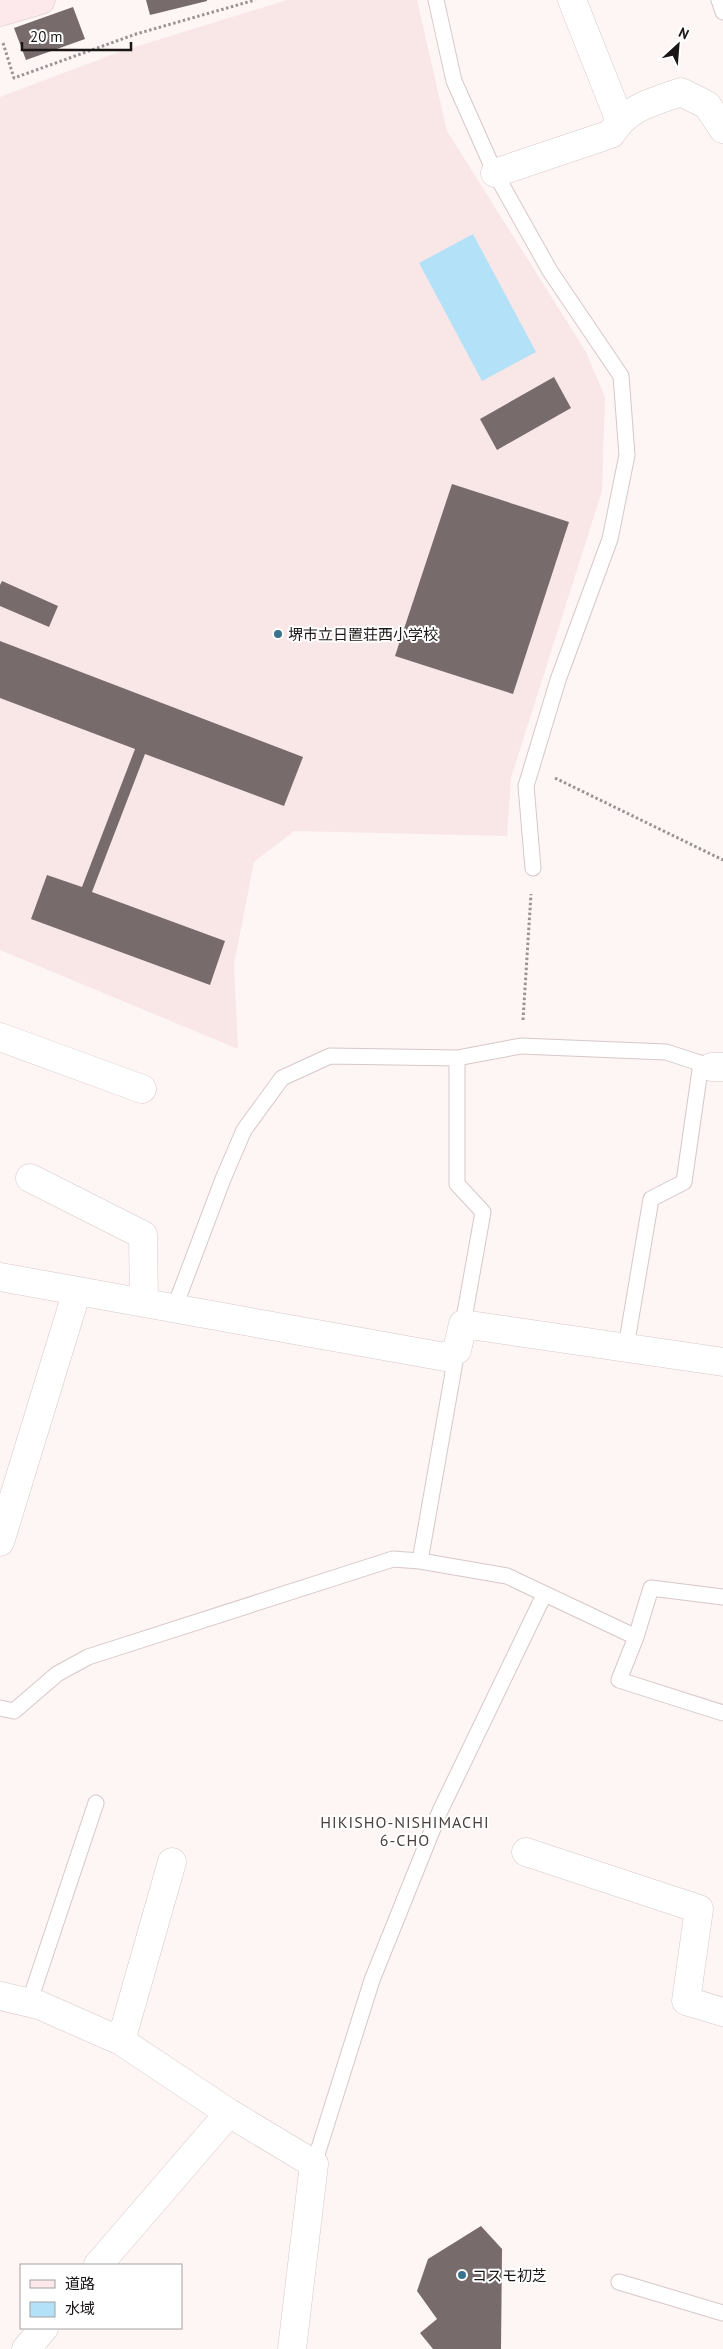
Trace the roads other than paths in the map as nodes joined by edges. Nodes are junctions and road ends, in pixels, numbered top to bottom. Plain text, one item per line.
1 (41, 0) edge
2 (436, 0) edge
3 (572, 0) edge
4 (719, 0) edge
5 (723, 12) edge
6 (1, 25) edge
7 (620, 120) junction
8 (723, 129) edge
9 (495, 173) junction
10 (533, 868) road end
11 (0, 1038) edge
12 (457, 1058) junction
13 (712, 1065) edge
14 (142, 1089) dead end
15 (30, 1178) dead end
16 (0, 1277) edge
17 (77, 1291) junction
18 (144, 1303) junction
19 (174, 1309) junction
20 (463, 1324) junction
21 (626, 1347) junction
22 (457, 1350) junction
23 (723, 1362) edge
24 (1, 1533) edge
25 (420, 1561) junction
26 (544, 1595) junction
27 (723, 1597) edge
28 (636, 1637) junction
29 (0, 1708) edge
30 (723, 1713) edge
31 (96, 1803) dead end
32 (526, 1852) dead end
33 (172, 1862) dead end
34 (0, 1996) edge
35 (29, 2003) junction
36 (723, 2012) edge
37 (120, 2041) junction
38 (229, 2113) junction
39 (314, 2164) junction
40 (99, 2264) edge
41 (619, 2282) dead end
42 (723, 2313) edge
43 (43, 2329) edge
44 (26, 2349) edge
45 (292, 2349) edge

1 - 6 main road
2 - 9 lane
3 - 7 street
4 - 5 lane
7 - 8 street
7 - 9 street
9 - 10 lane
11 - 14 street
12 - 13 lane
12 - 19 lane
12 - 20 lane
13 - 21 lane
15 - 18 street
16 - 17 street
17 - 18 street
17 - 24 street
18 - 19 street
19 - 22 street
20 - 21 street
20 - 22 street
21 - 23 street
22 - 25 lane
25 - 26 lane
25 - 29 lane
26 - 28 lane
26 - 39 lane
27 - 28 lane
28 - 30 lane
31 - 35 lane
32 - 36 street
33 - 37 street
34 - 35 street
35 - 37 street
37 - 38 street
38 - 39 street
38 - 40 street
39 - 45 street
41 - 42 lane
43 - 44 street

